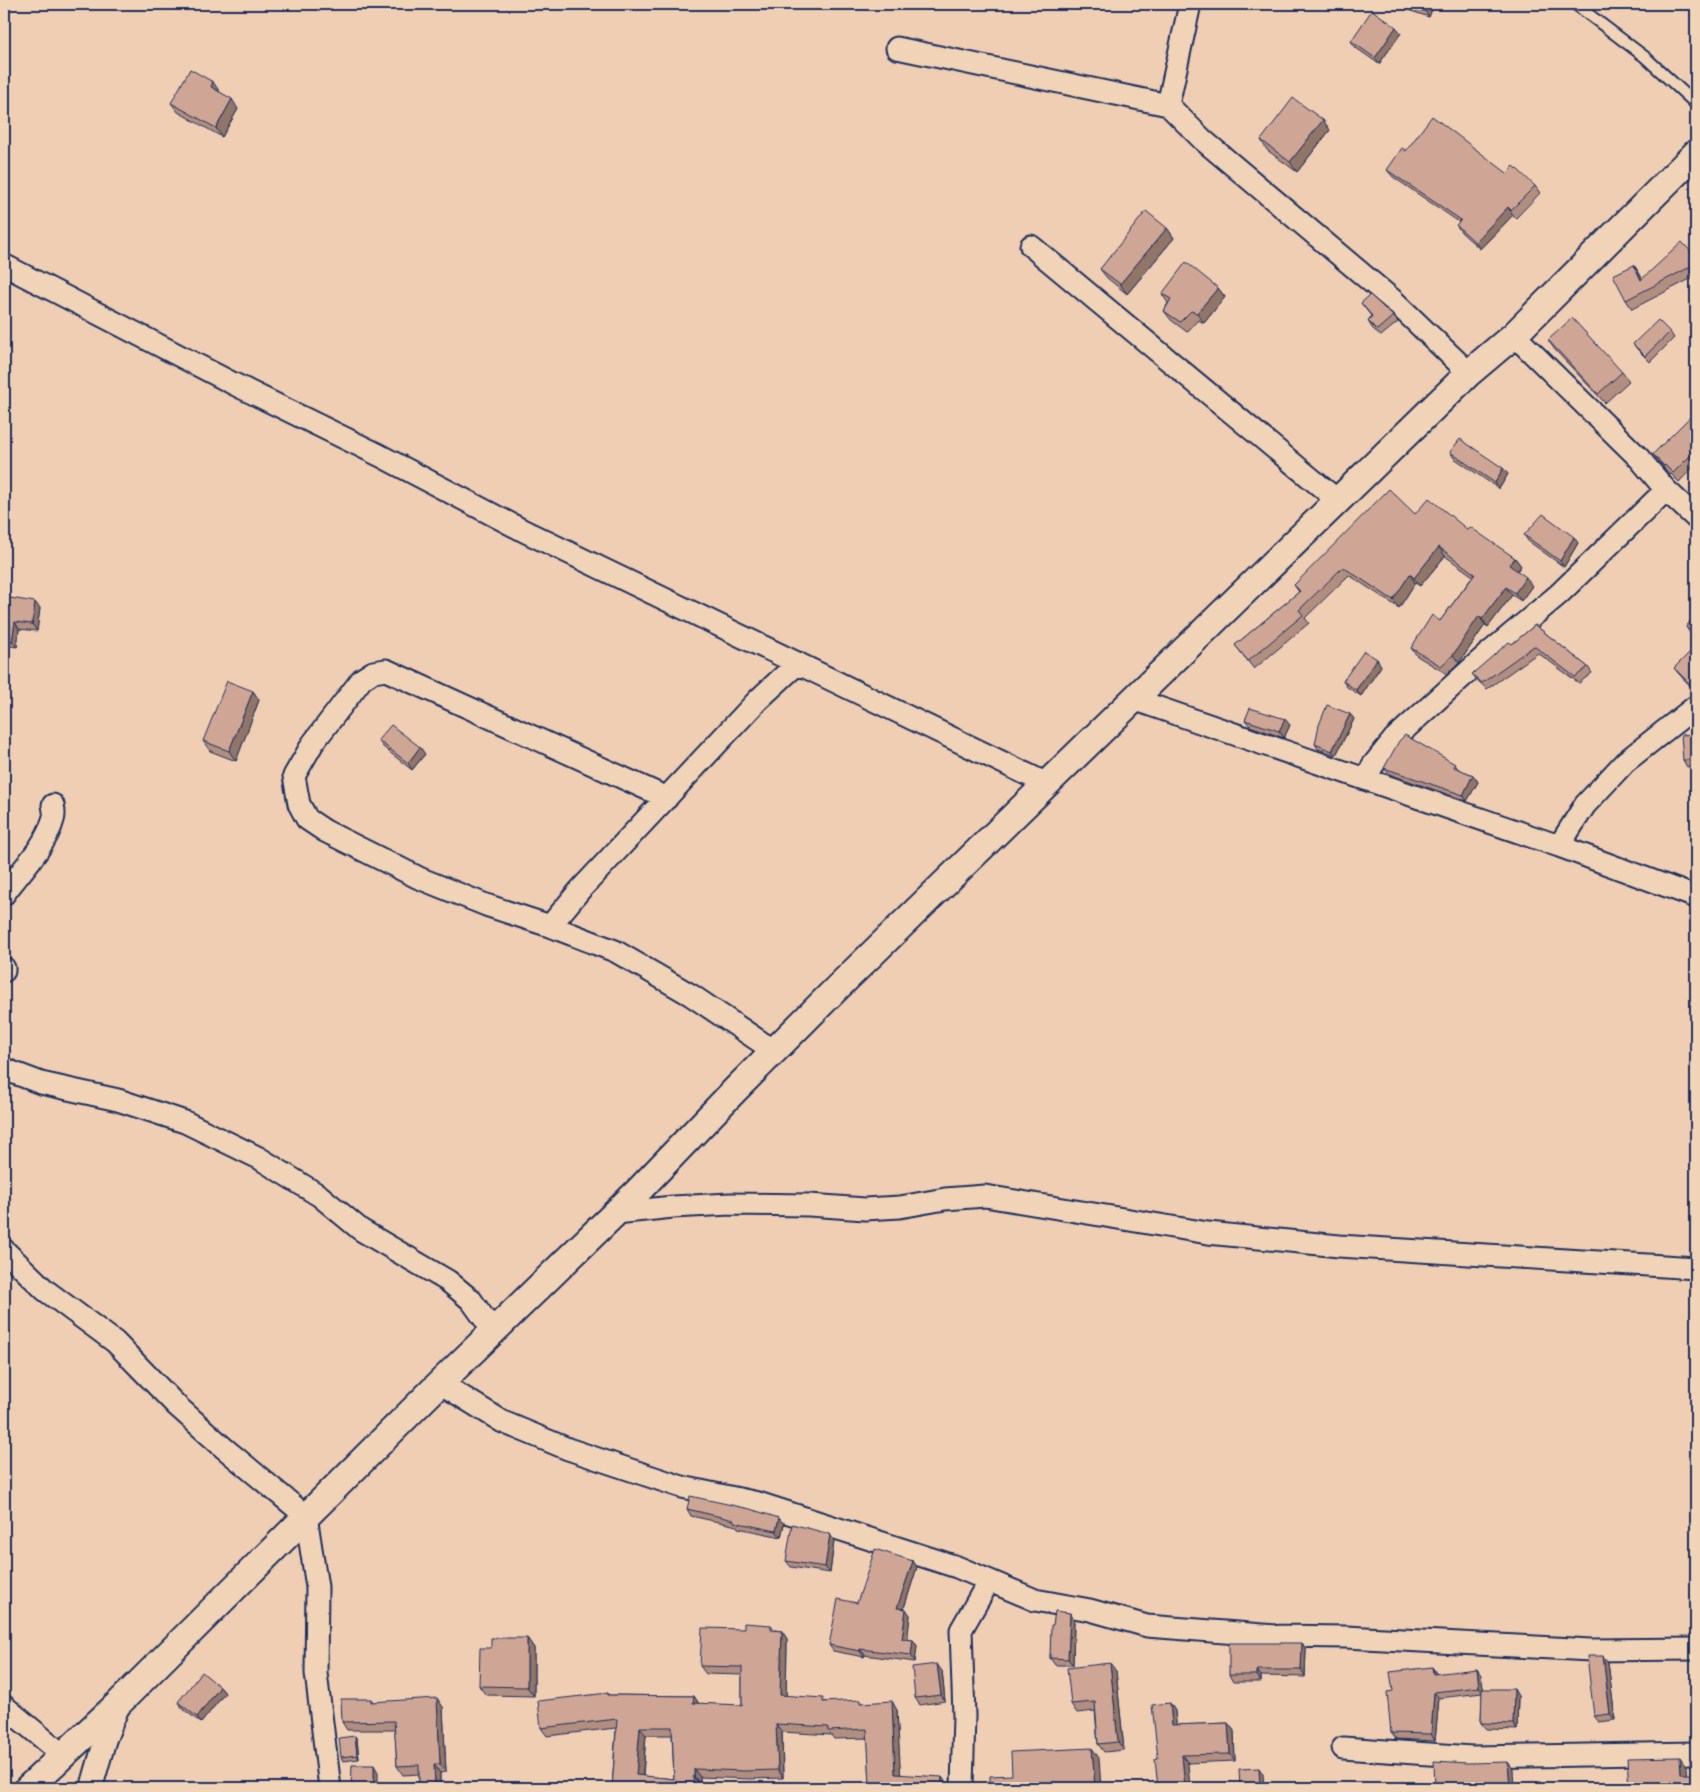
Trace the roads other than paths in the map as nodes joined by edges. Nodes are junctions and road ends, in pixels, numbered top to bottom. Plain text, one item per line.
1 (1190, 4) edge
2 (1575, 4) edge
3 (897, 48) dead end
4 (1696, 104) edge
5 (1168, 105) junction
6 (1696, 153) edge
7 (1031, 246) dead end
8 (4, 265) edge
9 (1514, 335) junction
10 (1469, 373) junction
11 (1666, 490) junction
12 (1337, 500) junction
13 (1696, 518) edge
14 (798, 663) junction
15 (1133, 699) junction
16 (1696, 706) edge
17 (1366, 779) junction
18 (1047, 784) junction
19 (668, 798) junction
20 (53, 805) dead end
21 (1559, 846) junction
22 (4, 894) edge
23 (1696, 897) edge
24 (550, 926) junction
25 (774, 1051) junction
26 (4, 1068) edge
27 (616, 1213) junction
28 (4, 1250) edge
29 (1696, 1268) edge
30 (494, 1332) junction
31 (440, 1383) junction
32 (306, 1516) junction
33 (989, 1581) junction
34 (1696, 1649) edge
35 (120, 1702) junction
36 (4, 1706) edge
37 (1343, 1748) dead end
38 (1696, 1753) edge
39 (63, 1755) junction
40 (28, 1788) edge
41 (93, 1788) edge
42 (330, 1788) edge
43 (962, 1788) edge

1 - 5 street
2 - 4 lane
3 - 5 street
5 - 10 street
6 - 9 street
7 - 12 street
8 - 14 street
9 - 10 street
9 - 11 street
10 - 12 street
11 - 13 street
11 - 17 street
12 - 15 street
14 - 18 street
14 - 19 street
15 - 17 street
15 - 18 street
16 - 21 street
17 - 21 street
18 - 25 street
19 - 24 street
19 - 24 street
20 - 22 street
21 - 23 street
24 - 25 street
25 - 27 street
26 - 30 street
27 - 29 street
27 - 30 street
28 - 32 street
30 - 31 street
31 - 32 street
31 - 33 street
32 - 35 street
32 - 42 street
33 - 34 street
33 - 43 street
35 - 39 street
35 - 41 street
36 - 39 street
37 - 38 street
39 - 40 street

